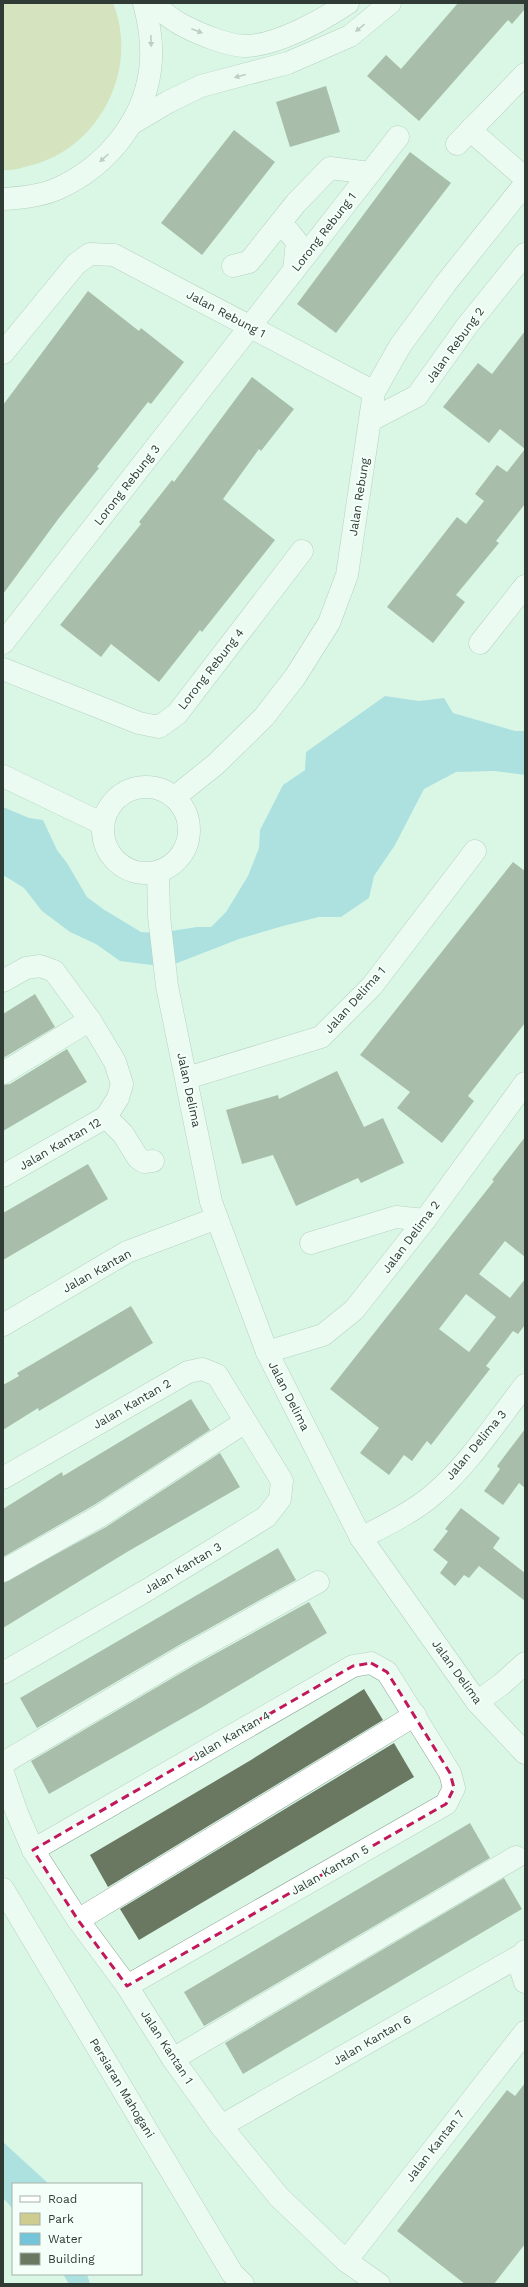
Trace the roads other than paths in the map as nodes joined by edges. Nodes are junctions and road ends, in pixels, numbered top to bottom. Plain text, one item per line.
1 (144, 3) edge
2 (152, 3) edge
3 (348, 3) edge
4 (390, 3) edge
5 (525, 74) edge
6 (132, 124) junction
7 (398, 137) dead end
8 (370, 173) junction
9 (525, 178) edge
10 (525, 184) edge
11 (3, 200) edge
12 (278, 227) junction
13 (525, 254) edge
14 (233, 266) dead end
15 (294, 270) junction
16 (251, 327) junction
17 (3, 353) edge
18 (374, 392) junction
19 (370, 420) junction
20 (302, 551) dead end
21 (525, 586) edge
22 (3, 643) edge
23 (480, 643) dead end
24 (3, 669) edge
25 (3, 776) edge
26 (175, 797) junction
27 (103, 824) junction
28 (475, 851) dead end
29 (158, 872) junction
30 (3, 981) edge
31 (90, 1020) junction
32 (3, 1073) edge
33 (187, 1078) junction
34 (525, 1083) edge
35 (106, 1117) junction
36 (153, 1161) dead end
37 (3, 1176) edge
38 (217, 1218) junction
39 (425, 1220) junction
40 (311, 1243) dead end
41 (3, 1325) edge
42 (267, 1352) junction
43 (525, 1385) edge
44 (244, 1422) junction
45 (3, 1478) edge
46 (361, 1538) junction
47 (3, 1572) edge
48 (318, 1582) dead end
49 (525, 1663) edge
50 (3, 1673) edge
51 (477, 1702) junction
52 (415, 1716) junction
53 (525, 1753) edge
54 (3, 1763) edge
55 (3, 1773) edge
56 (33, 1850) junction
57 (516, 1857) dead end
58 (3, 1889) edge
59 (78, 1920) junction
60 (524, 1953) edge
61 (525, 1982) edge
62 (127, 1986) junction
63 (525, 2032) edge
64 (173, 2059) junction
65 (221, 2126) junction
66 (346, 2261) junction
67 (243, 2284) edge
68 (379, 2284) edge

1 -> 6 street
2 -> 3 street
4 -> 6 street
5 - 9 street
6 -> 11 street
7 - 8 street, Lorong Rebung 1
8 - 12 street
8 - 15 street, Lorong Rebung 1
10 - 18 street, Jalan Rebung
12 - 14 street
12 - 15 street
13 - 19 street, Jalan Rebung 2
15 - 16 street, Lorong Rebung 1
16 - 17 street, Jalan Rebung 1
16 - 18 street, Jalan Rebung 1
16 - 22 street, Lorong Rebung 3
18 - 19 street, Jalan Rebung
19 - 26 street, Jalan Rebung
20 - 24 street, Lorong Rebung 4
21 - 23 street
25 - 27 street
26 - 27 street
26 - 29 street
27 - 29 street
28 - 33 street, Jalan Delima 1
29 - 33 street, Jalan Delima
30 - 31 street, Jalan Kantan 12
31 - 32 street
31 - 35 street, Jalan Kantan 12
33 - 38 street, Jalan Delima
34 - 39 street, Jalan Delima 2
35 - 36 street
35 - 37 street, Jalan Kantan 12
38 - 41 street, Jalan Kantan
38 - 42 street, Jalan Delima
39 - 40 street
39 - 42 street, Jalan Delima 2
42 - 46 street, Jalan Delima
43 - 46 street, Jalan Delima 3
44 - 45 street, Jalan Kantan 2
44 - 47 street
44 - 50 street, Jalan Kantan 3
46 - 51 street, Jalan Delima
48 - 54 street
49 - 51 street
51 - 53 street, Jalan Delima
52 - 56 street, Jalan Kantan 4
52 - 59 street
52 - 62 street, Jalan Kantan 5
55 - 56 street, Jalan Kantan 1
56 - 59 street, Jalan Kantan 1
57 - 64 street
58 - 67 street, Persiaran Mahogani
59 - 62 street, Jalan Kantan 1
60 - 61 street
60 - 65 street, Jalan Kantan 6
62 - 64 street, Jalan Kantan 1
63 - 66 street, Jalan Kantan 7
64 - 65 street, Jalan Kantan 1
65 - 66 street, Jalan Kantan 1
66 - 68 street, Jalan Kantan 1

